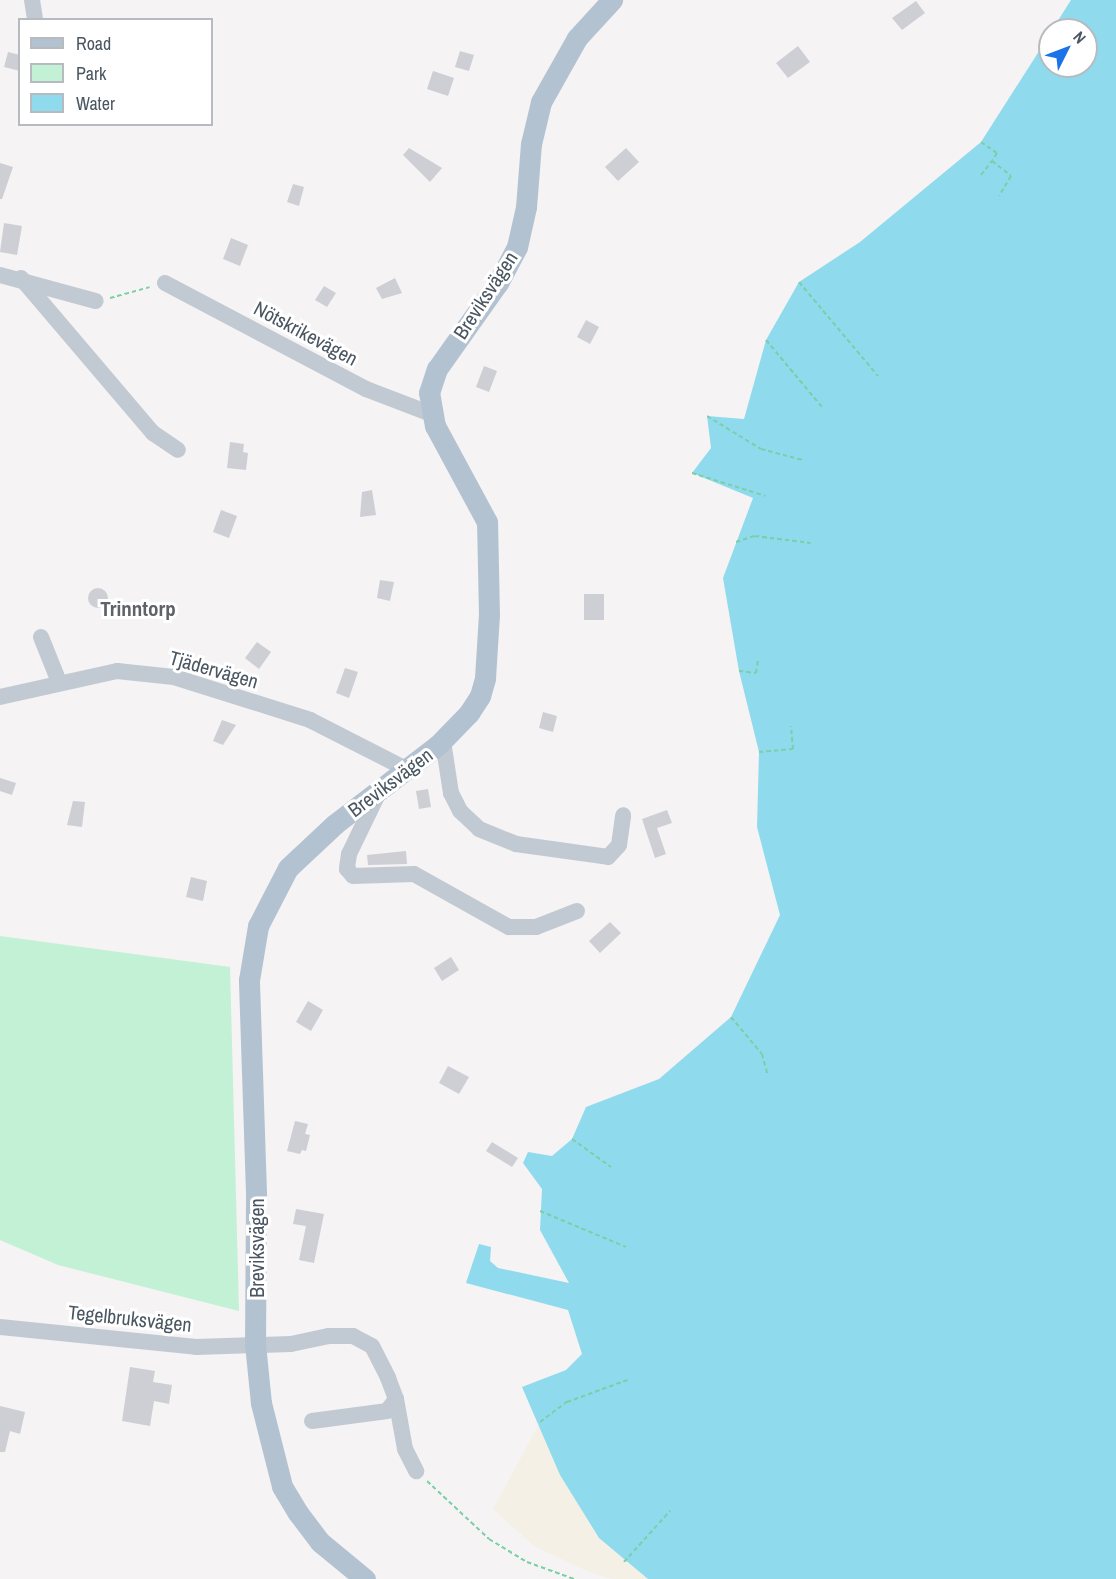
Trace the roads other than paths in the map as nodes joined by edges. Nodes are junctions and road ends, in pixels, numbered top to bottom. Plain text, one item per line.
1 (32, 0) edge
2 (612, 0) edge
3 (35, 18) edge
4 (0, 275) edge
5 (21, 278) junction
6 (165, 283) road end
7 (96, 301) road end
8 (431, 414) junction
9 (178, 450) dead end
10 (41, 637) dead end
11 (59, 682) junction
12 (0, 697) edge
13 (443, 741) junction
14 (406, 769) junction
15 (381, 789) junction
16 (623, 815) dead end
17 (577, 911) dead end
18 (0, 1327) edge
19 (255, 1344) junction
20 (396, 1399) junction
21 (312, 1421) dead end
22 (416, 1471) road end
23 (365, 1579) edge

1 - 3 street
2 - 8 main road, Breviksvägen
4 - 5 street
5 - 7 street
5 - 9 street
6 - 8 street, Nötskrikevägen
8 - 13 main road, Breviksvägen
10 - 11 street
11 - 12 street, Tjädervägen
11 - 14 street, Tjädervägen
13 - 14 main road, Breviksvägen
13 - 16 street
14 - 15 main road, Breviksvägen
15 - 17 street
15 - 19 main road, Breviksvägen
18 - 19 street, Tegelbruksvägen
19 - 20 street, Tegelbruksvägen
19 - 23 main road, Breviksvägen
20 - 21 street
20 - 22 street, Tegelbruksvägen

